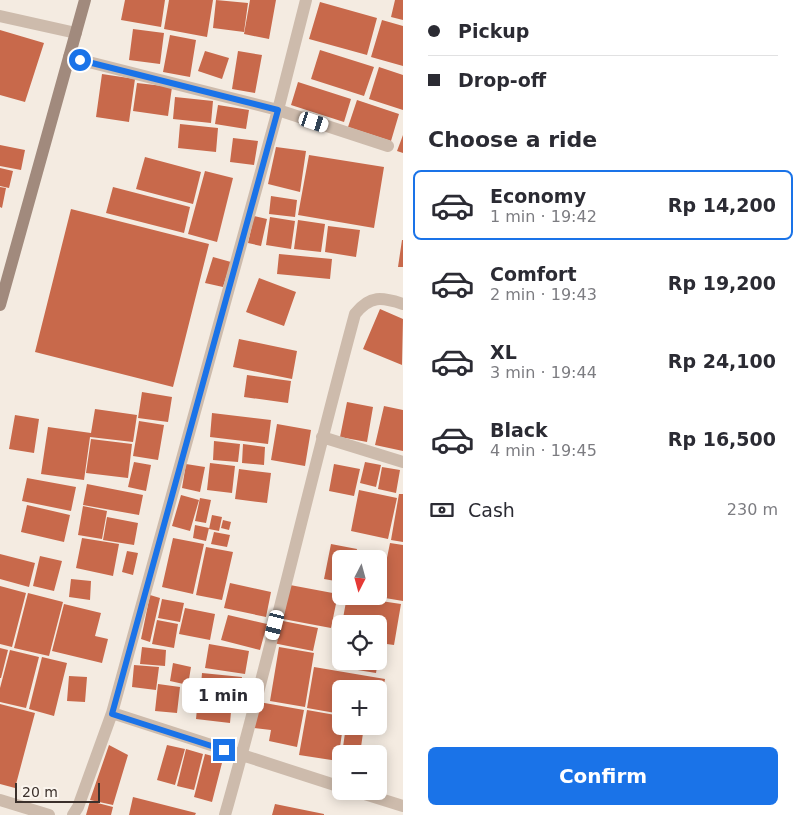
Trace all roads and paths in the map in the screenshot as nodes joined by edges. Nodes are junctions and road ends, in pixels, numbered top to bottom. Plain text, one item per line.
1 (85, 0) edge
2 (306, 0) edge
3 (0, 16) edge
4 (76, 33) junction
5 (69, 57) junction
6 (278, 110) junction
7 (388, 146) dead end
8 (0, 304) edge
9 (403, 304) edge
10 (322, 437) junction
11 (403, 462) edge
12 (112, 714) junction
13 (242, 756) junction
14 (332, 784) edge
15 (0, 800) edge
16 (384, 800) edge
17 (403, 806) edge
18 (49, 815) edge
19 (72, 815) edge
20 (226, 815) edge

1 - 4 main road
2 - 6 street
3 - 4 street
4 - 5 main road
5 - 6 street
5 - 8 main road
6 - 7 street
6 - 12 street
9 - 10 street
10 - 11 street
10 - 13 street
12 - 13 street
12 - 19 street
13 - 14 street
13 - 20 street
15 - 18 street
16 - 17 street

